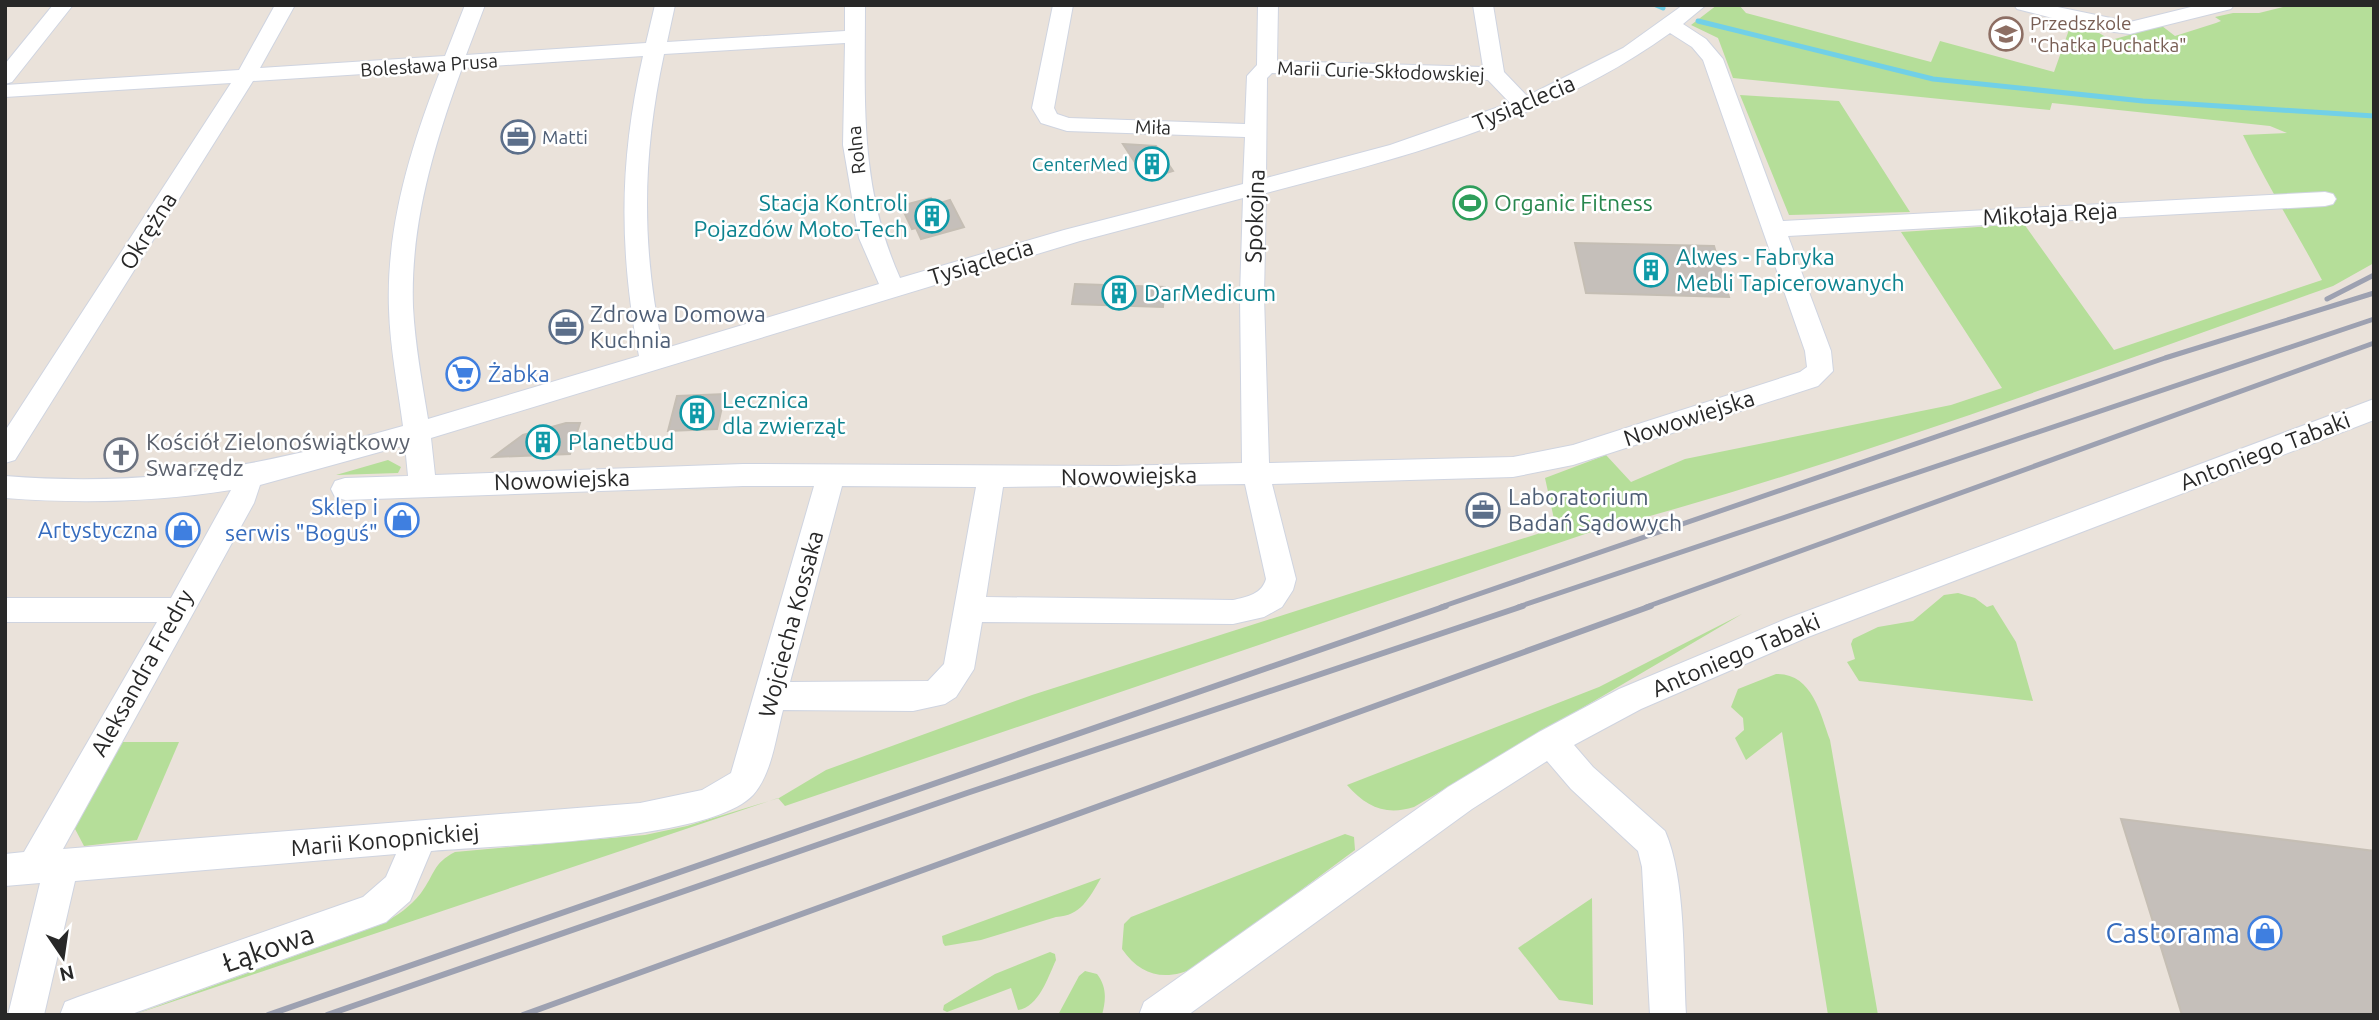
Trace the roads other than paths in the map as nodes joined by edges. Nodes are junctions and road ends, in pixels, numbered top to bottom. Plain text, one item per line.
1 (63, 5) edge
2 (285, 5) edge
3 (475, 5) edge
4 (665, 5) edge
5 (855, 5) edge
6 (1063, 5) edge
7 (1268, 5) edge
8 (1483, 5) edge
9 (1696, 5) edge
10 (2024, 5) edge
11 (2221, 6) edge
12 (1671, 25) junction
13 (853, 36) junction
14 (656, 48) junction
15 (453, 63) junction
16 (1267, 67) junction
17 (1494, 74) junction
18 (245, 77) junction
19 (5, 78) edge
20 (5, 91) edge
21 (1524, 105) junction
22 (1257, 131) junction
23 (1256, 186) junction
24 (2325, 199) dead end
25 (1775, 229) junction
26 (893, 288) junction
27 (653, 360) junction
28 (2374, 409) edge
29 (417, 432) junction
30 (5, 453) edge
31 (1256, 473) junction
32 (831, 475) junction
33 (991, 477) junction
34 (247, 478) junction
35 (422, 486) junction
36 (5, 487) edge
37 (345, 489) dead end
38 (971, 609) junction
39 (5, 610) edge
40 (177, 610) junction
41 (772, 696) junction
42 (1550, 742) junction
43 (750, 772) joint
44 (420, 837) junction
45 (33, 868) edge
46 (26, 1015) edge
47 (78, 1015) edge
48 (1157, 1015) edge
49 (1668, 1015) edge

1 - 19 street
2 - 18 street, Okrężna
3 - 15 street
4 - 14 street
5 - 13 street, Rolna
6 - 22 street, Miła
7 - 16 street, Spokojna
8 - 17 street, Marii Curie-Skłodowskiej
9 - 12 street, Tysiąclecia
10 - 11 street
12 - 21 street, Tysiąclecia
12 - 25 street
13 - 14 street, Bolesława Prusa
13 - 26 street, Rolna
14 - 15 street, Bolesława Prusa
14 - 27 street
15 - 18 street, Bolesława Prusa
15 - 29 street
16 - 17 street, Marii Curie-Skłodowskiej
16 - 22 street, Spokojna
17 - 21 street, Marii Curie-Skłodowskiej
18 - 20 street, Bolesława Prusa
18 - 30 street, Okrężna
21 - 23 street, Tysiąclecia
22 - 23 street, Spokojna
23 - 26 street, Tysiąclecia
23 - 31 street, Spokojna
24 - 25 street, Mikołaja Reja
25 - 31 street, Nowowiejska
26 - 27 street, Tysiąclecia
27 - 29 street, Tysiąclecia
28 - 42 street, Antoniego Tabaki
29 - 34 street, Tysiąclecia
29 - 35 street
31 - 33 street, Nowowiejska
31 - 38 street, Spokojna
32 - 33 street, Nowowiejska
32 - 35 street, Nowowiejska
32 - 41 street, Wojciecha Kossaka
33 - 38 street
34 - 36 street
34 - 40 street, Aleksandra Fredry
35 - 37 street, Nowowiejska
38 - 41 street
39 - 40 street
40 - 45 street, Aleksandra Fredry
41 - 43 street, Wojciecha Kossaka
42 - 48 street, Antoniego Tabaki
42 - 49 street
43 - 44 street, Marii Konopnickiej
44 - 45 street, Marii Konopnickiej
44 - 47 street, Łąkowa
45 - 46 street, Aleksandra Fredry

